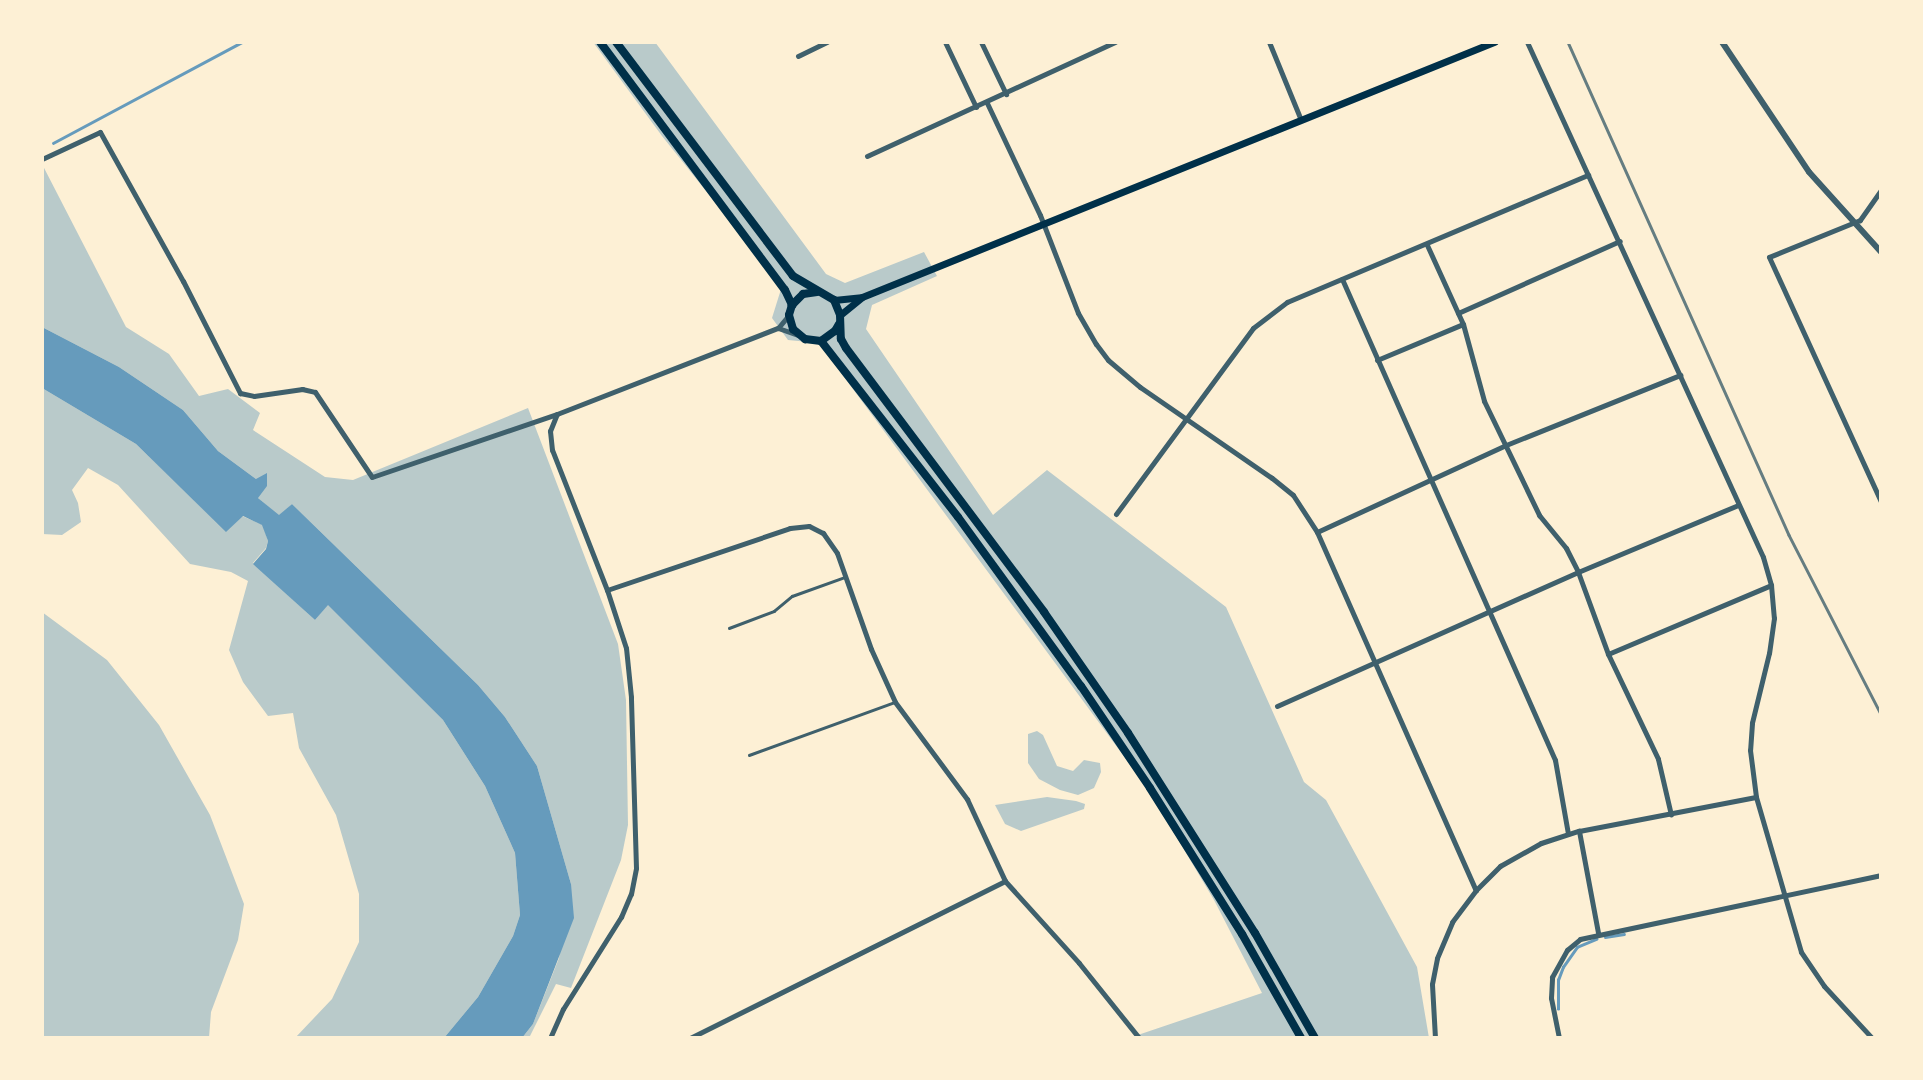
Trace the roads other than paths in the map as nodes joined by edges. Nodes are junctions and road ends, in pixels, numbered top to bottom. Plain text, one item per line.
1 (600, 42) edge
2 (616, 42) edge
3 (827, 42) edge
4 (945, 42) edge
5 (981, 42) edge
6 (1115, 42) edge
7 (1269, 42) edge
8 (1494, 42) edge
9 (1527, 42) edge
10 (1722, 42) edge
11 (1473, 46) edge
12 (798, 56) dead end
13 (1006, 94) junction
14 (987, 103) junction
15 (976, 107) junction
16 (1301, 120) junction
17 (867, 156) dead end
18 (42, 159) edge
19 (1588, 175) junction
20 (1881, 190) edge
21 (1852, 224) junction
22 (1043, 225) junction
23 (1619, 241) junction
24 (1427, 245) junction
25 (1881, 252) edge
26 (1342, 279) junction
27 (819, 292) junction
28 (862, 297) junction
29 (834, 300) junction
30 (792, 305) junction
31 (1458, 313) junction
32 (789, 315) junction
33 (839, 319) junction
34 (1462, 324) junction
35 (778, 328) junction
36 (798, 335) junction
37 (821, 341) junction
38 (1377, 360) junction
39 (1680, 375) junction
40 (557, 414) junction
41 (1186, 418) junction
42 (1506, 445) junction
43 (1432, 481) junction
44 (1881, 502) edge
45 (1738, 505) junction
46 (1116, 514) dead end
47 (1317, 532) junction
48 (1578, 572) junction
49 (845, 578) junction
50 (1771, 585) junction
51 (607, 590) junction
52 (1490, 613) junction
53 (729, 628) dead end
54 (1608, 654) junction
55 (1373, 662) junction
56 (895, 702) junction
57 (1277, 706) dead end
58 (749, 755) dead end
59 (1756, 797) junction
60 (1671, 815) junction
61 (1579, 831) junction
62 (1569, 834) junction
63 (1881, 875) edge
64 (1005, 881) junction
65 (1476, 890) junction
66 (1782, 896) junction
67 (1598, 933) junction
68 (550, 1038) edge
69 (690, 1038) edge
70 (1139, 1038) edge
71 (1301, 1038) edge
72 (1315, 1038) edge
73 (1435, 1038) edge
74 (1559, 1038) edge
75 (1872, 1038) edge

1 - 30 main road
2 - 27 main road
3 - 12 street
4 - 15 street
5 - 13 street
6 - 13 street
7 - 16 street
8 - 11 main road
9 - 19 street
10 - 21 street
11 - 16 main road
13 - 14 street
14 - 15 street
14 - 22 street
15 - 17 street
16 - 22 main road
18 - 40 street
19 - 23 street
19 - 24 street
20 - 21 street
21 - 25 street
21 - 44 street
22 - 28 main road
22 - 41 street
23 - 31 street
23 - 39 street
24 - 26 street
24 - 31 street
26 - 38 street
26 - 41 street
27 - 29 main road
27 - 30 main road
28 - 29 main road
28 - 33 main road
29 - 33 main road
30 - 32 main road
31 - 34 street
32 - 35 street
32 - 36 main road
33 - 37 main road
33 - 72 main road
34 - 38 street
34 - 42 street
35 - 36 street
35 - 40 street
36 - 37 main road
37 - 71 main road
38 - 43 street
39 - 42 street
39 - 45 street
40 - 51 street
41 - 46 street
41 - 47 street
42 - 43 street
42 - 48 street
43 - 47 street
43 - 52 street
45 - 48 street
45 - 50 street
47 - 55 street
48 - 52 street
48 - 54 street
49 - 51 street
49 - 53 lane
49 - 56 street
50 - 54 street
50 - 59 street
51 - 68 street
52 - 55 street
52 - 62 street
54 - 60 street
55 - 57 street
55 - 65 street
56 - 58 lane
56 - 64 street
59 - 60 street
59 - 66 street
60 - 61 street
61 - 62 street
61 - 67 street
62 - 65 street
63 - 66 street
64 - 69 street
64 - 70 street
65 - 73 street
66 - 67 street
66 - 75 street
67 - 74 street

